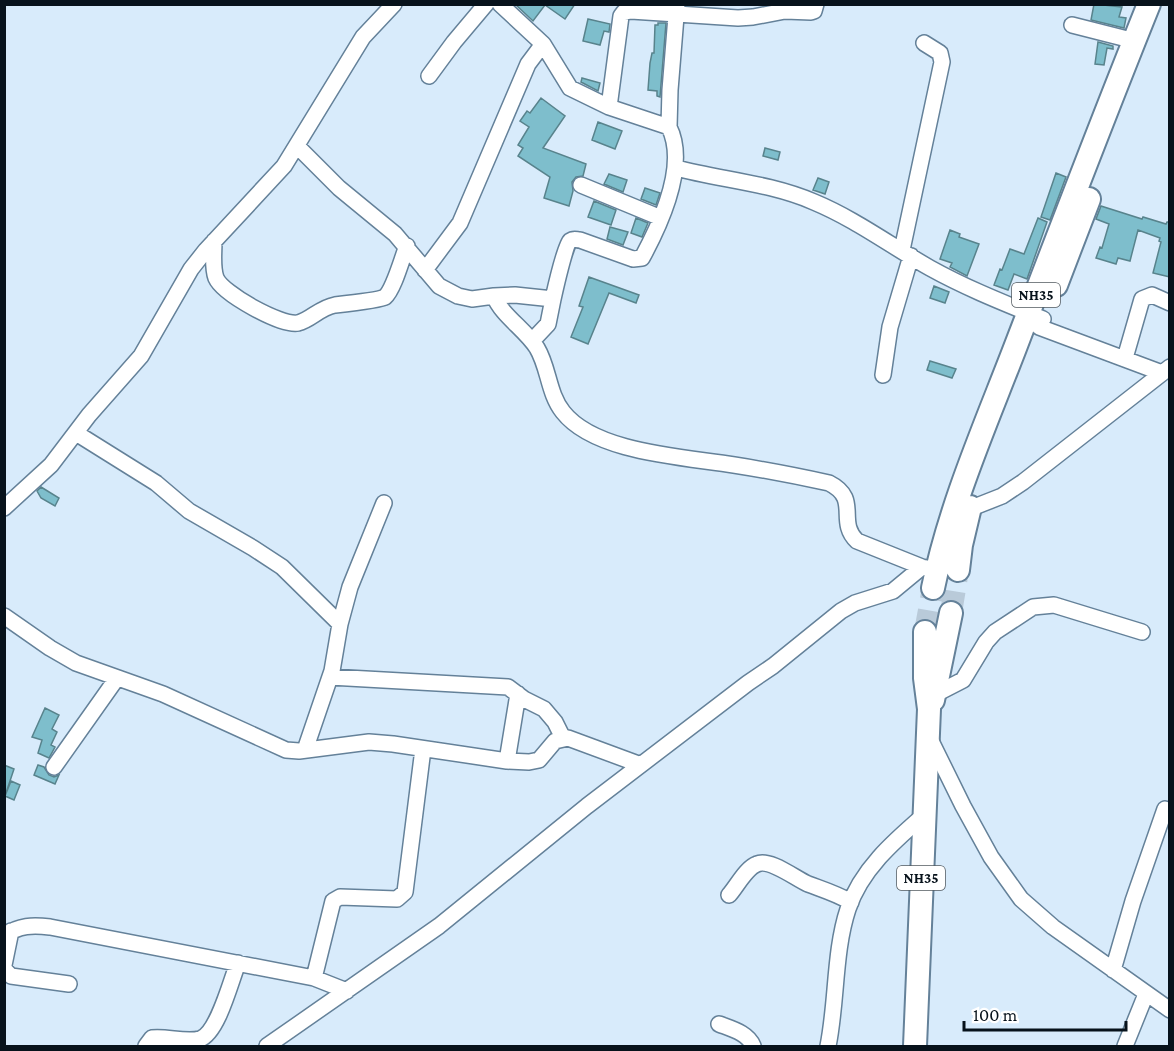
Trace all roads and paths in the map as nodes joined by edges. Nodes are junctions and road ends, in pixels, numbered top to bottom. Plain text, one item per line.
1 (394, 4) edge
2 (486, 4) edge
3 (500, 4) edge
4 (816, 4) edge
5 (1149, 4) edge
6 (1165, 4) edge
7 (676, 9) edge
8 (1072, 25) dead end
9 (1135, 41) junction
10 (924, 43) dead end
11 (543, 44) junction
12 (429, 76) dead end
13 (609, 107) junction
14 (669, 127) junction
15 (298, 147) junction
16 (676, 168) junction
17 (581, 185) dead end
18 (661, 218) junction
19 (214, 241) junction
20 (407, 246) junction
21 (906, 253) junction
22 (425, 270) junction
23 (494, 296) junction
24 (553, 299) junction
25 (1170, 303) edge
26 (1037, 320) junction
27 (532, 341) junction
28 (1125, 358) junction
29 (1166, 370) edge
30 (883, 375) dead end
31 (76, 433) junction
32 (384, 502) dead end
33 (4, 508) edge
34 (969, 509) junction
35 (938, 574) junction
36 (951, 613) tunnel mouth
37 (4, 616) edge
38 (339, 624) junction
39 (925, 632) tunnel mouth
40 (1142, 632) dead end
41 (330, 677) junction
42 (117, 678) junction
43 (518, 694) junction
44 (930, 701) junction
45 (928, 734) junction
46 (564, 738) junction
47 (423, 749) junction
48 (305, 750) junction
49 (507, 761) junction
50 (641, 765) junction
51 (54, 767) dead end
52 (1165, 809) dead end
53 (923, 816) junction
54 (729, 895) dead end
55 (851, 902) junction
56 (8, 934) edge
57 (238, 963) junction
58 (4, 967) edge
59 (1113, 970) junction
60 (314, 978) junction
61 (69, 984) dead end
62 (347, 991) junction
63 (1146, 994) junction
64 (1170, 1010) edge
65 (719, 1024) dead end
66 (146, 1047) edge
67 (267, 1047) edge
68 (753, 1047) edge
69 (828, 1047) edge
70 (915, 1047) edge
71 (1125, 1047) edge

1 - 15 street
2 - 12 street
3 - 11 street
4 - 7 street
5 - 9 highway, NH35
6 - 26 highway, NH35
7 - 13 street
7 - 14 street
8 - 9 street
9 - 26 highway, NH35
10 - 21 street
11 - 13 street
11 - 22 street
13 - 14 street
14 - 16 street
15 - 19 street
15 - 20 street
16 - 18 street
16 - 21 street
17 - 18 street
18 - 24 street
19 - 20 street
19 - 31 street
20 - 22 street
21 - 26 street
21 - 30 street
22 - 23 street
23 - 24 street
23 - 27 street
24 - 27 street
25 - 28 street
26 - 28 street
26 - 34 highway, NH35
26 - 35 highway, NH35
27 - 35 street
28 - 29 street
29 - 34 street
31 - 33 street
31 - 38 street
32 - 38 street
34 - 35 highway, NH35
35 - 50 street
36 - 44 highway, NH35
37 - 42 street
38 - 41 street
39 - 44 highway, NH35
40 - 44 street
41 - 43 street
41 - 48 street
42 - 48 street
42 - 51 street
43 - 46 street
43 - 49 street
44 - 45 highway, NH35
45 - 53 highway, NH35
45 - 59 street
46 - 49 street
46 - 50 street
47 - 48 street
47 - 49 street
47 - 60 street
50 - 62 street
52 - 59 street
53 - 55 street
53 - 70 highway, NH35
54 - 55 street
55 - 69 street
56 - 57 street
56 - 58 street
57 - 60 street
57 - 66 street
58 - 61 street
59 - 63 street
60 - 62 street
62 - 67 street
63 - 64 street
63 - 71 street
65 - 68 street

